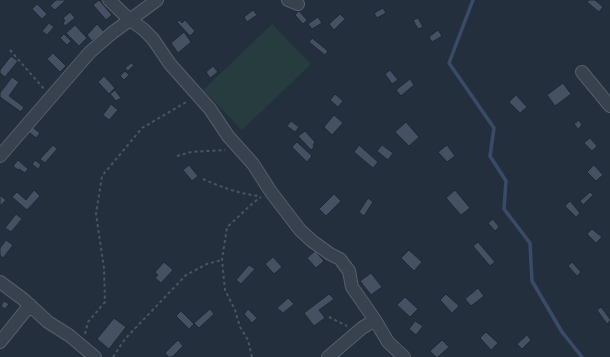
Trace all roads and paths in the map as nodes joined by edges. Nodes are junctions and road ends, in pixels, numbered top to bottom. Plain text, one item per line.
1 (109, 0) edge
2 (157, 0) edge
3 (130, 20) junction
4 (10, 50) dead end
5 (582, 72) dead end
6 (198, 96) junction
7 (52, 97) junction
8 (610, 106) edge
9 (244, 154) junction
10 (0, 156) edge
11 (177, 156) dead end
12 (203, 179) dead end
13 (222, 260) junction
14 (0, 282) edge
15 (30, 305) junction
16 (329, 317) dead end
17 (375, 320) junction
18 (362, 328) junction
19 (0, 342) edge
20 (82, 346) junction
21 (95, 357) edge
22 (113, 357) edge
23 (252, 357) edge
24 (328, 357) edge
25 (404, 357) edge

1 - 3 street
2 - 3 street
3 - 6 street
3 - 7 street
4 - 7 path
5 - 8 street
6 - 9 street
6 - 20 path
7 - 10 street
9 - 11 path
9 - 17 street
12 - 13 path
13 - 22 path
13 - 23 path
14 - 15 street
15 - 19 street
15 - 20 street
16 - 18 path
17 - 18 street
17 - 25 street
18 - 24 street
20 - 21 street

